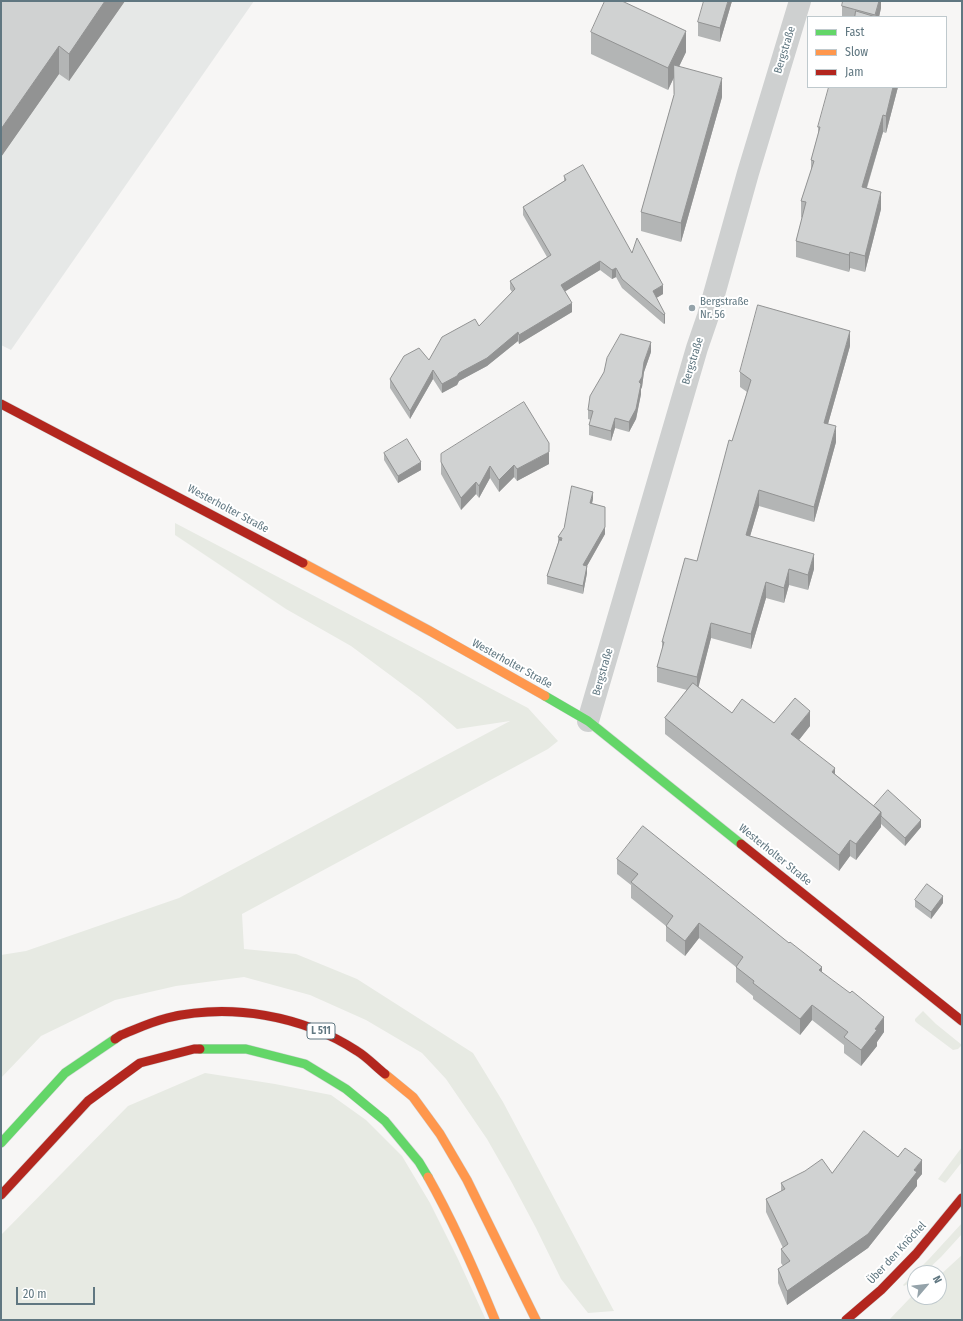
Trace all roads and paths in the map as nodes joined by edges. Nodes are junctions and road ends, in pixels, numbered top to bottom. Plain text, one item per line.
1 (800, 1) edge
2 (1, 404) edge
3 (588, 720) junction
4 (962, 1021) edge
5 (1, 1143) edge
6 (1, 1195) edge
7 (962, 1198) edge
8 (495, 1320) edge
9 (536, 1320) edge
10 (846, 1320) edge

1 - 3 street, Bergstraße
2 - 3 main road, Westerholter Straße
3 - 4 main road, Westerholter Straße
5 - 9 main road, L 511
6 - 8 main road
7 - 10 main road, Über den Knöchel

